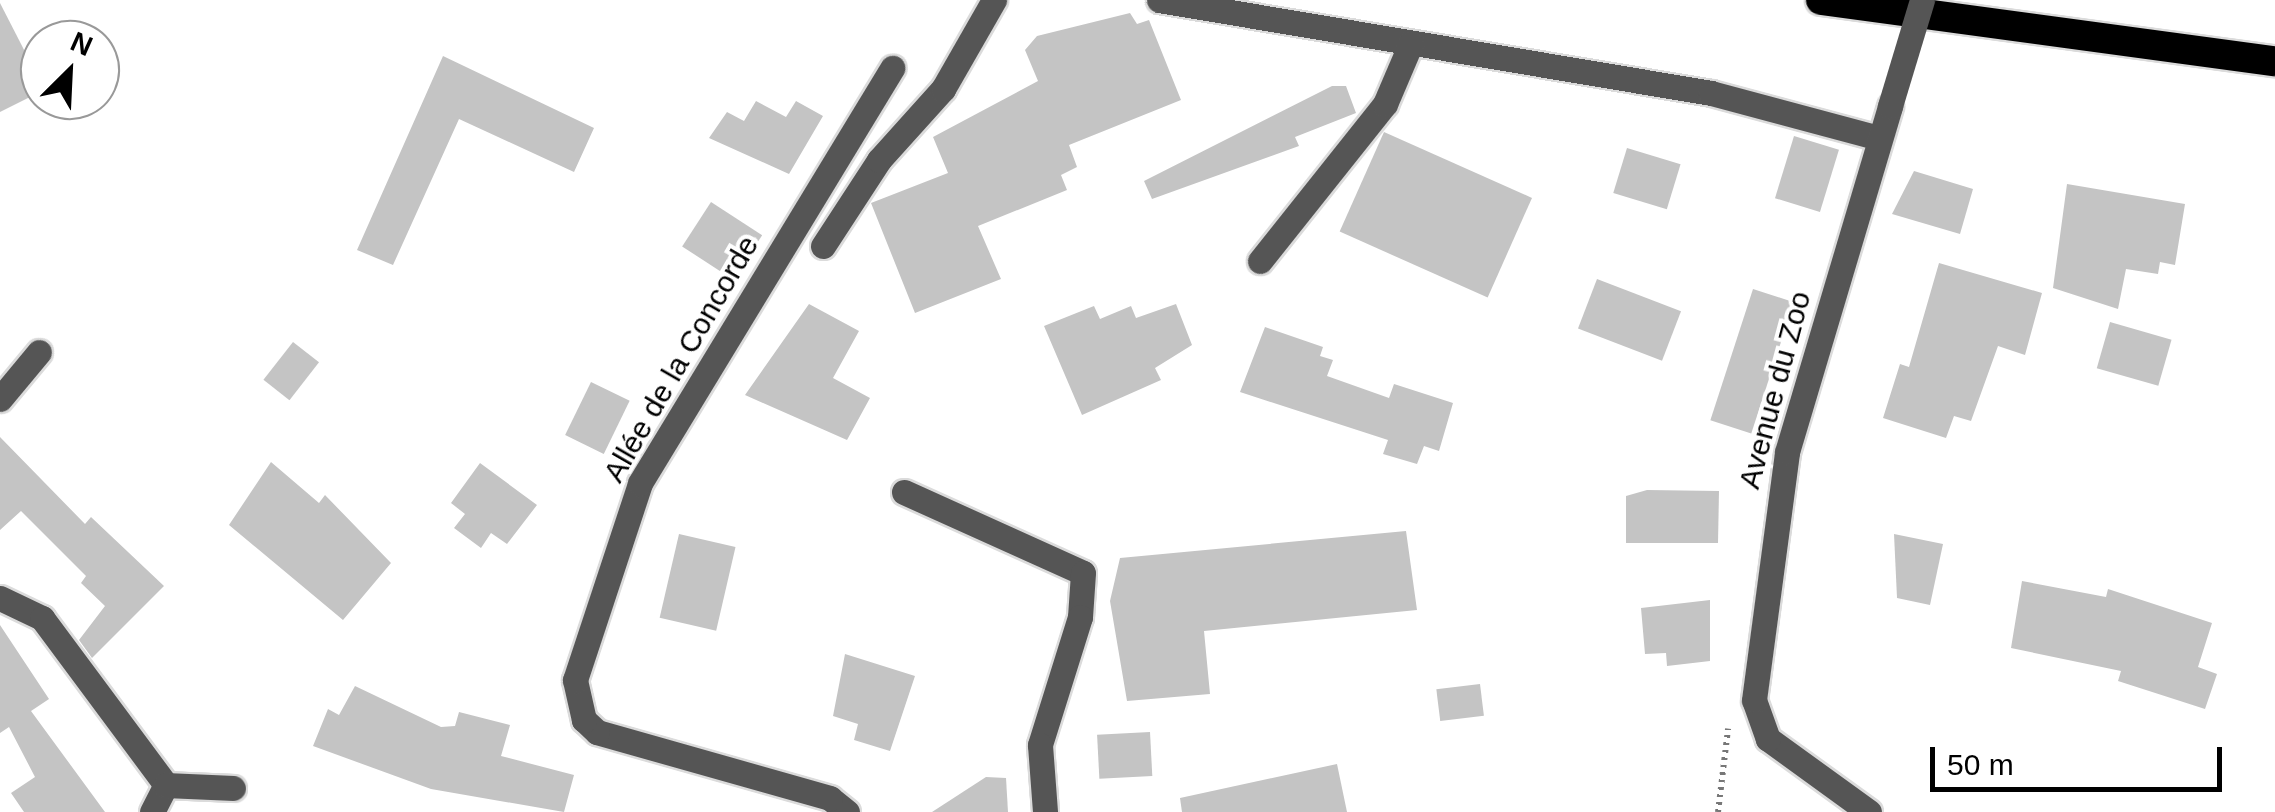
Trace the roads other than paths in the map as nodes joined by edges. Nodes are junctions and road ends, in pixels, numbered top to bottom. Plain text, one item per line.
1 (994, 0) edge
2 (1159, 0) edge
3 (1821, 0) edge
4 (1922, 0) edge
5 (1411, 43) junction
6 (2275, 61) edge
7 (892, 68) dead end
8 (1880, 138) junction
9 (823, 246) dead end
10 (1260, 262) dead end
11 (40, 352) dead end
12 (0, 399) edge
13 (904, 492) dead end
14 (0, 598) edge
15 (166, 785) junction
16 (233, 788) dead end
17 (152, 812) edge
18 (847, 812) edge
19 (1045, 812) edge
20 (1869, 812) edge

1 - 9 street
2 - 5 street
3 - 6 highway
4 - 8 street, Avenue du Zoo, bridge
5 - 8 street
5 - 10 street
7 - 18 street, Allée de la Concorde
8 - 20 street, Avenue du Zoo
11 - 12 street
13 - 19 street
14 - 15 street
15 - 16 street
15 - 17 street

